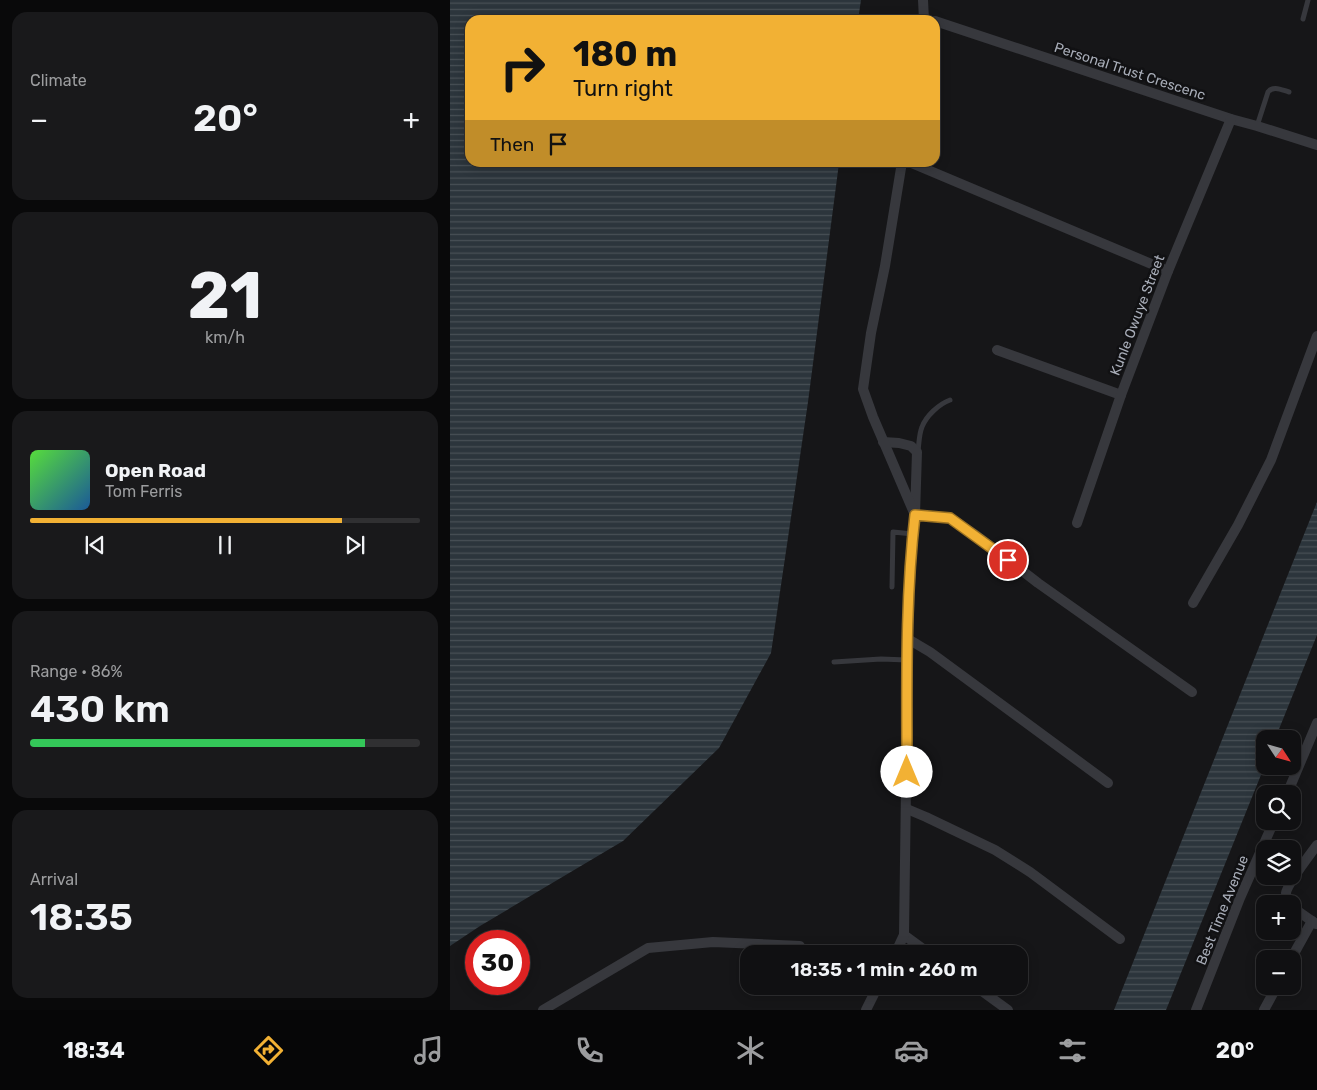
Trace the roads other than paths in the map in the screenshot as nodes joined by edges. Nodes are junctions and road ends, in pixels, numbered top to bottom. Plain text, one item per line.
1 (923, 0) edge
2 (1308, 0) edge
3 (928, 15) edge
4 (1303, 19) dead end
5 (940, 23) edge
6 (1289, 92) dead end
7 (1231, 120) junction
8 (1257, 126) junction
9 (1317, 144) edge
10 (901, 167) edge
11 (921, 167) edge
12 (1168, 271) junction
13 (1317, 336) edge
14 (997, 350) dead end
15 (1120, 395) junction
16 (950, 400) dead end
17 (883, 442) junction
18 (917, 452) junction
19 (915, 515) junction
20 (1077, 523) dead end
21 (913, 534) junction
22 (892, 587) dead end
23 (1193, 603) dead end
24 (908, 638) junction
25 (908, 660) junction
26 (834, 662) dead end
27 (1192, 692) dead end
28 (1317, 723) edge
29 (1108, 783) dead end
30 (1290, 785) edge
31 (907, 809) junction
32 (1270, 830) edge
33 (1317, 845) edge
34 (1286, 895) edge
35 (1301, 914) edge
36 (1314, 923) edge
37 (904, 935) junction
38 (1120, 939) dead end
39 (778, 945) edge
40 (899, 945) edge
41 (918, 945) edge
42 (1298, 950) edge
43 (874, 995) edge
44 (987, 995) edge
45 (1272, 995) edge
46 (543, 1010) edge
47 (866, 1010) edge
48 (1008, 1010) edge
49 (1196, 1010) edge
50 (1264, 1010) edge

1 - 3 street
2 - 4 lane
5 - 7 street, Personal Trust Crescenc
6 - 8 lane
7 - 8 street, Personal Trust Crescenc
7 - 12 street, Kunle Owuye Street
8 - 9 street, Personal Trust Crescenc
10 - 17 street
11 - 12 street
12 - 15 street, Kunle Owuye Street
13 - 23 street
14 - 15 street
15 - 20 street, Kunle Owuye Street
16 - 18 lane
17 - 18 street
17 - 19 street
18 - 19 street
19 - 21 street
19 - 27 street
21 - 22 lane
21 - 24 street
24 - 25 street
24 - 29 street
25 - 26 lane
25 - 31 street
28 - 30 street
31 - 37 street
31 - 38 street
32 - 49 street, Best Time Avenue
33 - 34 street
35 - 36 street
36 - 42 street
37 - 40 street
37 - 41 street
39 - 46 street
43 - 47 street
44 - 48 street
45 - 50 street

